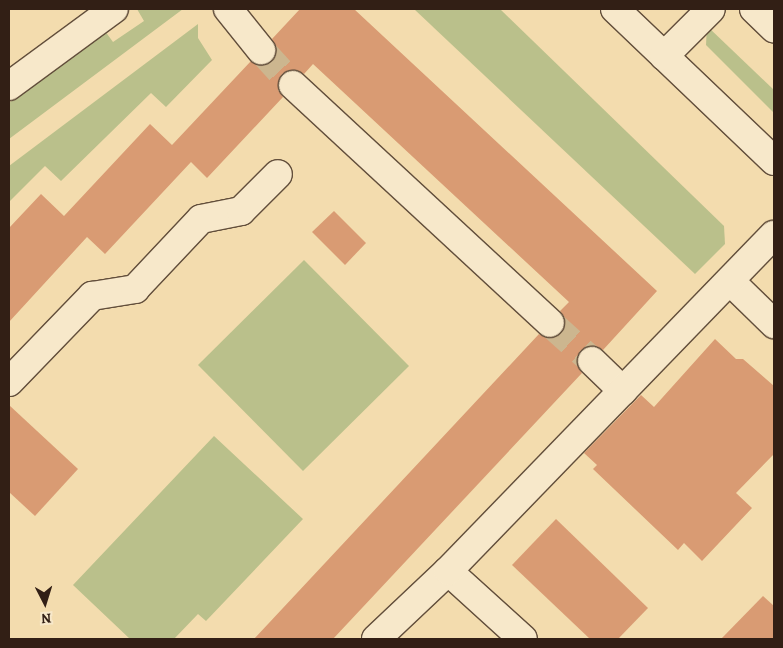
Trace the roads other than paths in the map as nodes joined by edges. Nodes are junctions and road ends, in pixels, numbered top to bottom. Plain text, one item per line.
1 (114, 9) edge
2 (228, 9) edge
3 (615, 9) edge
4 (711, 9) edge
5 (754, 9) edge
6 (774, 28) edge
7 (261, 50) tunnel mouth
8 (664, 56) junction
9 (293, 85) tunnel mouth
10 (9, 86) edge
11 (774, 161) edge
12 (278, 174) dead end
13 (774, 235) edge
14 (730, 281) junction
15 (550, 323) tunnel mouth
16 (774, 324) edge
17 (592, 362) tunnel mouth
18 (9, 382) edge
19 (623, 391) junction
20 (448, 571) junction
21 (376, 639) edge
22 (523, 639) edge

1 - 10 street
2 - 7 street
3 - 8 street
4 - 8 street
5 - 6 street
8 - 11 street
9 - 15 street
12 - 18 street
13 - 14 street
14 - 16 street
14 - 19 street
17 - 19 street
19 - 20 street
20 - 21 street
20 - 22 street

